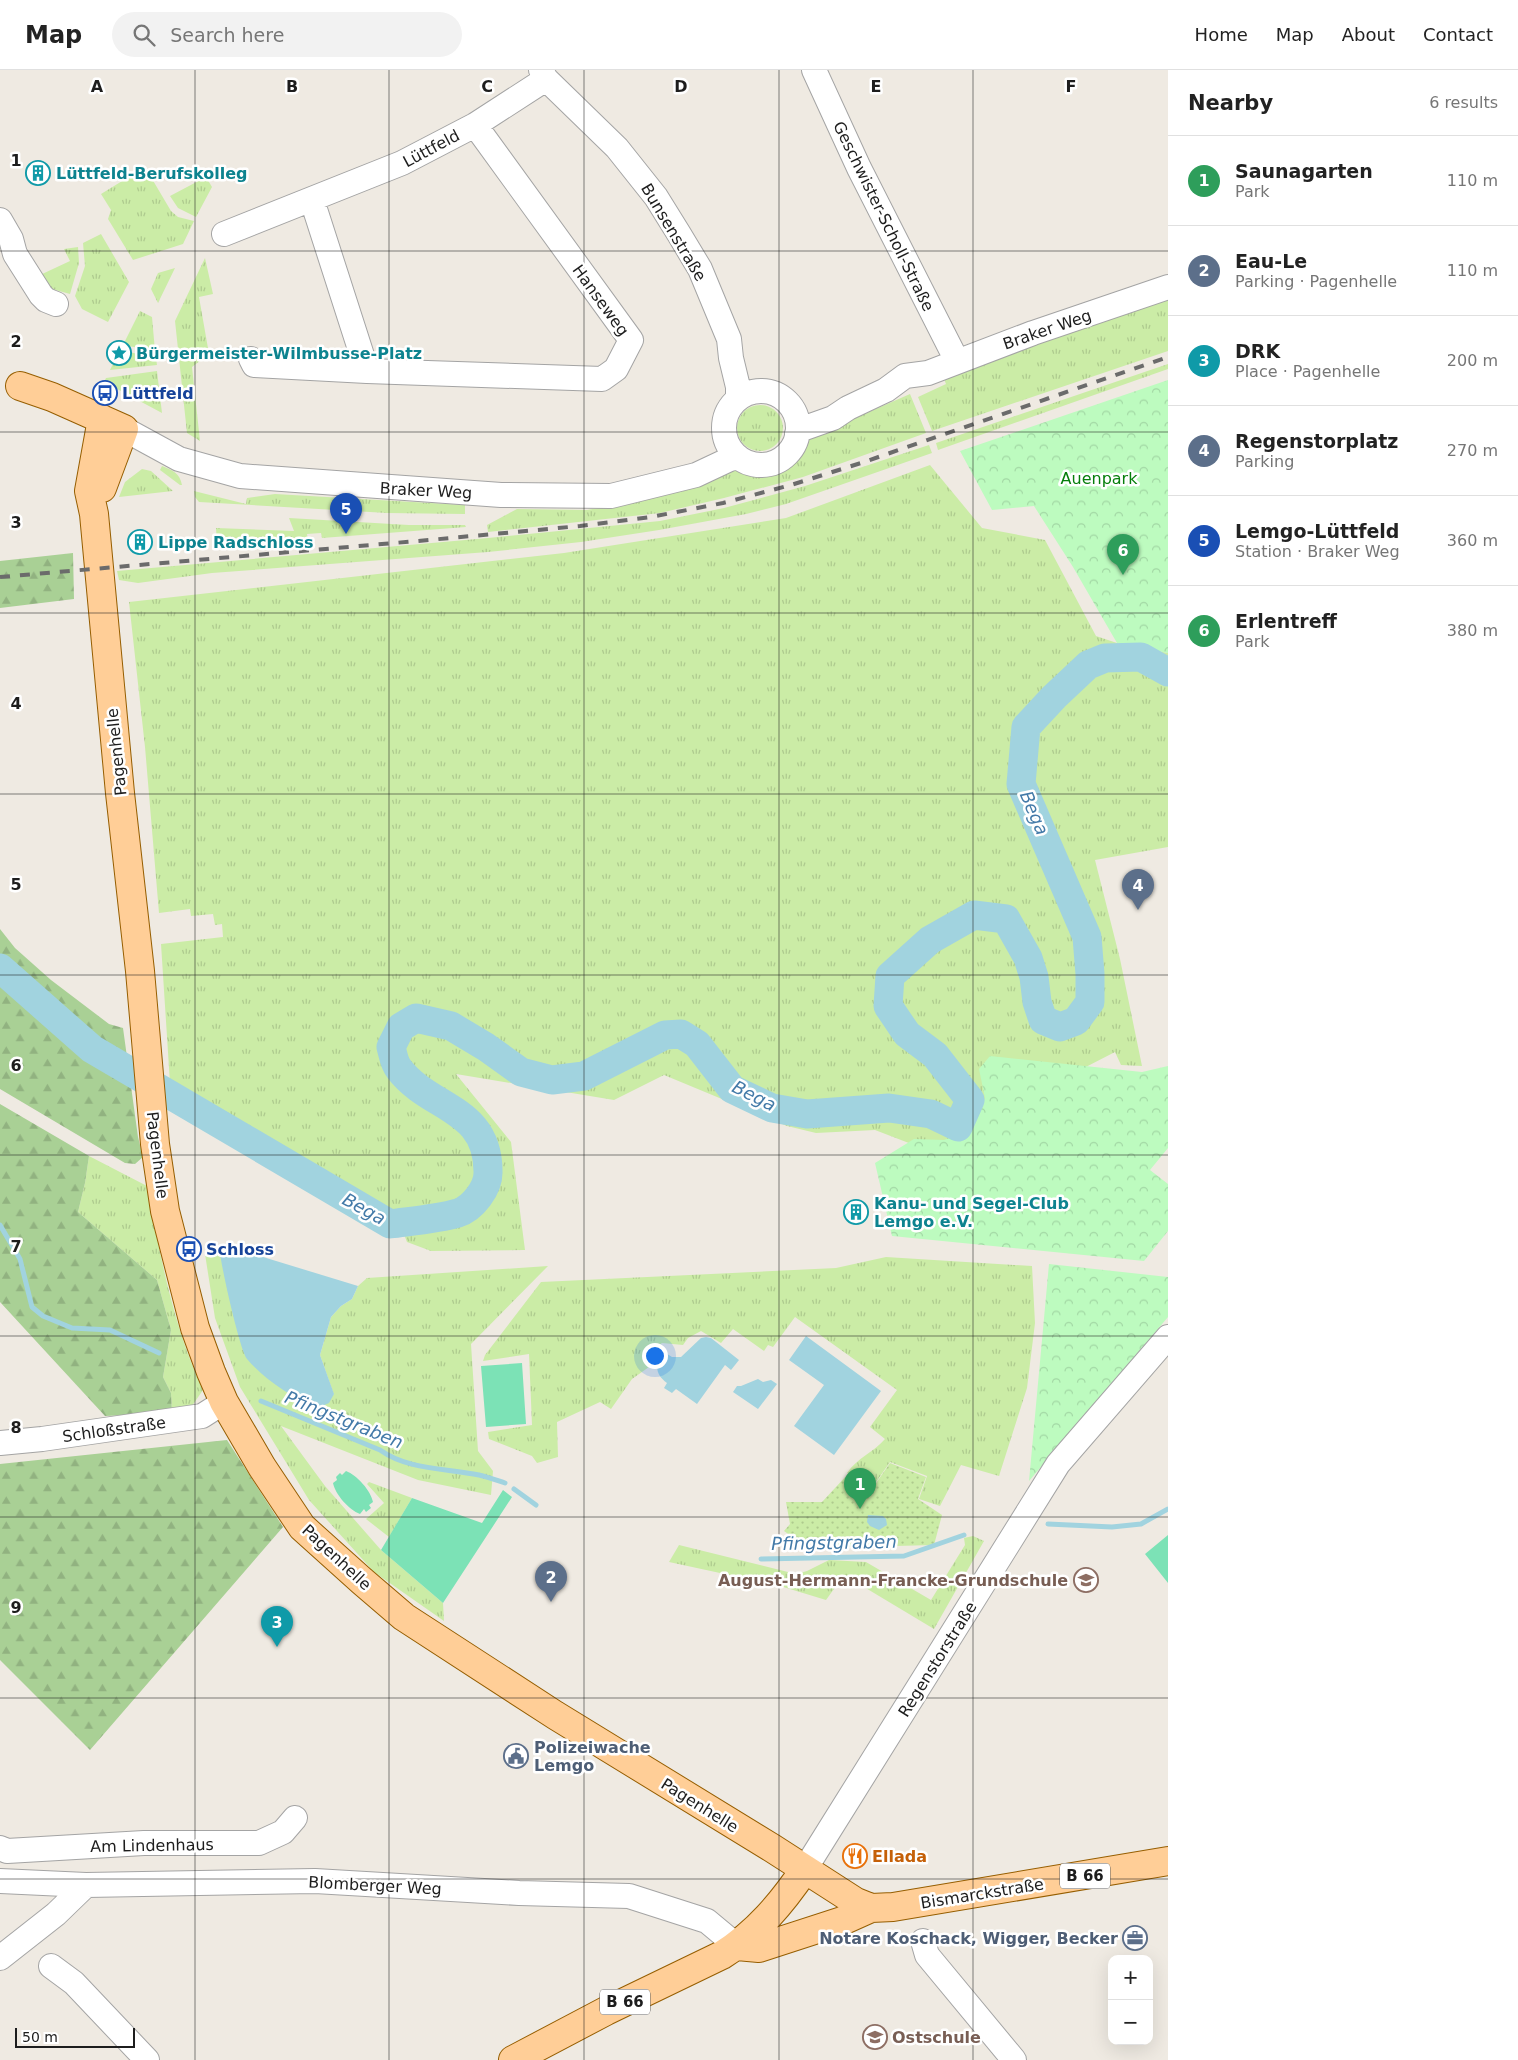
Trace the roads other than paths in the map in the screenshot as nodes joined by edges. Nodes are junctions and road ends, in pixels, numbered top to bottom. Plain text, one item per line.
1 (814, 70) edge
2 (544, 74) edge
3 (474, 125) junction
4 (312, 200) junction
5 (0, 220) edge
6 (224, 234) dead end
7 (1168, 287) edge
8 (56, 304) dead end
9 (729, 339) junction
10 (251, 359) dead end
11 (957, 361) junction
12 (367, 371) junction
13 (10, 384) edge
14 (768, 392) junction
15 (738, 399) junction
16 (113, 424) junction
17 (796, 424) junction
18 (732, 449) junction
19 (1168, 1337) edge
20 (224, 1402) junction
21 (0, 1443) edge
22 (296, 1818) dead end
23 (0, 1848) edge
24 (1168, 1861) edge
25 (805, 1869) junction
26 (0, 1881) edge
27 (86, 1885) junction
28 (871, 1908) junction
29 (924, 1941) dead end
30 (737, 1946) junction
31 (0, 1958) edge
32 (51, 1966) dead end
33 (147, 2060) edge
34 (513, 2060) edge
35 (1014, 2060) edge

1 - 11 street, Geschwister-Scholl-Straße
2 - 3 street, Lüttfeld
2 - 9 street, Bunsenstraße
3 - 4 street, Lüttfeld
3 - 12 street, Hanseweg
4 - 6 street, Lüttfeld
4 - 12 street
5 - 8 street
7 - 11 street, Braker Weg
9 - 14 street, Bunsenstraße
9 - 15 street, Bunsenstraße
10 - 12 street, Hanseweg
11 - 17 street, Braker Weg
13 - 16 main road
14 - 15 street
14 - 17 street
15 - 18 street
16 - 18 street, Braker Weg
16 - 20 main road, Pagenhelle
17 - 18 street
19 - 25 street, Regenstorstraße
20 - 21 street, Schloßstraße
20 - 25 main road, Pagenhelle
22 - 23 street, Am Lindenhaus
24 - 28 main road, Bismarckstraße / B 66
25 - 28 main road
25 - 30 main road, B 66
26 - 27 street, Blomberger Weg
27 - 30 street, Blomberger Weg
27 - 31 street
28 - 30 main road, B 66
29 - 35 street
30 - 34 main road, B 66
32 - 33 street

